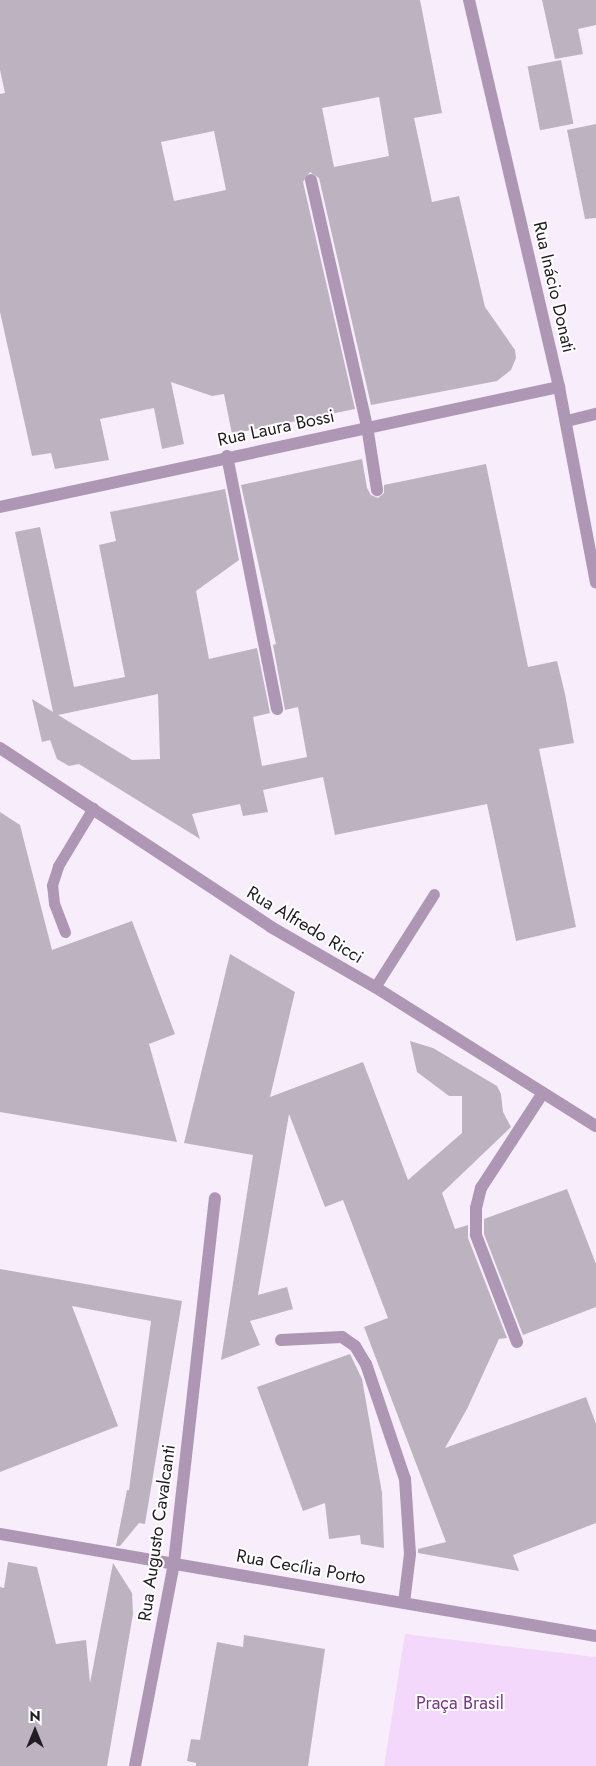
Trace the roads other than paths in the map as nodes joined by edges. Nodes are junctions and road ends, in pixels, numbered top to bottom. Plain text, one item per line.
1 (469, 0) edge
2 (311, 180) dead end
3 (559, 386) junction
4 (596, 414) edge
5 (566, 421) junction
6 (367, 426) junction
7 (227, 456) junction
8 (377, 490) dead end
9 (0, 507) edge
10 (596, 583) edge
11 (277, 709) dead end
12 (0, 746) edge
13 (93, 808) junction
14 (434, 894) dead end
15 (65, 932) dead end
16 (375, 987) junction
17 (543, 1093) junction
18 (596, 1126) edge
19 (215, 1198) dead end
20 (281, 1340) dead end
21 (517, 1342) dead end
22 (0, 1534) edge
23 (174, 1564) junction
24 (404, 1603) junction
25 (596, 1636) edge
26 (135, 1766) edge

1 - 3 street, Rua Inácio Donati
2 - 6 street
3 - 5 street, Rua Inácio Donati
3 - 6 street, Rua Laura Bossi
4 - 5 street
5 - 10 street, Rua Inácio Donati
6 - 7 street, Rua Laura Bossi
6 - 8 street
7 - 9 street, Rua Laura Bossi
7 - 11 street
12 - 13 street, Rua Alfredo Ricci
13 - 15 lane
13 - 16 street, Rua Alfredo Ricci
14 - 16 lane
16 - 17 street, Rua Alfredo Ricci
17 - 18 street, Rua Alfredo Ricci
17 - 21 street
19 - 23 street, Rua Augusto Cavalcanti
20 - 24 street
22 - 23 street, Rua Cecília Porto
23 - 24 street, Rua Cecília Porto
23 - 26 street, Rua Augusto Cavalcanti
24 - 25 street, Rua Cecília Porto

